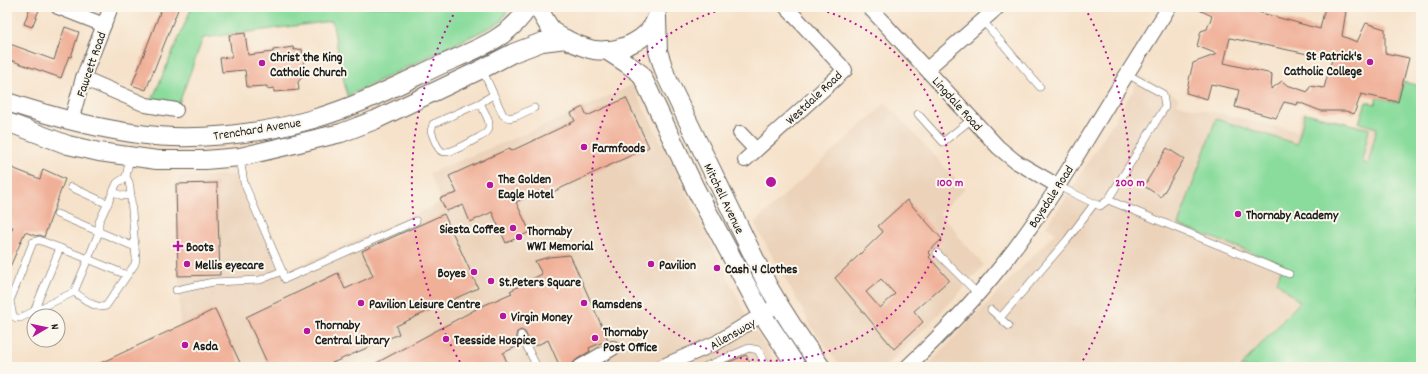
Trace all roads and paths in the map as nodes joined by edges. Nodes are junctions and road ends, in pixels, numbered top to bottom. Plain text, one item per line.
1 (58, 7) edge
2 (111, 7) edge
3 (528, 7) edge
4 (538, 7) edge
5 (786, 7) edge
6 (869, 7) edge
7 (998, 7) edge
8 (1169, 7) edge
9 (657, 12) edge
10 (982, 21) junction
11 (104, 25) junction
12 (566, 39) junction
13 (606, 50) junction
14 (482, 69) junction
15 (927, 69) junction
16 (1127, 74) junction
17 (83, 78) junction
18 (1040, 87) dead end
19 (493, 95) junction
20 (365, 100) junction
21 (7, 102) edge
22 (480, 103) junction
23 (534, 108) dead end
24 (176, 110) dead end
25 (918, 114) dead end
26 (972, 118) junction
27 (375, 120) junction
28 (71, 121) junction
29 (7, 122) edge
30 (740, 133) dead end
31 (756, 150) junction
32 (130, 156) junction
33 (240, 158) junction
34 (745, 160) dead end
35 (126, 177) junction
36 (1058, 186) junction
37 (70, 187) dead end
38 (114, 191) junction
39 (131, 195) junction
40 (1108, 200) junction
41 (108, 204) junction
42 (1094, 204) junction
43 (57, 214) dead end
44 (416, 221) dead end
45 (99, 232) junction
46 (135, 247) junction
47 (60, 248) junction
48 (937, 253) dead end
49 (88, 259) junction
50 (282, 271) junction
51 (1288, 274) dead end
52 (127, 275) junction
53 (176, 290) dead end
54 (74, 292) junction
55 (978, 294) junction
56 (779, 306) junction
57 (35, 308) edge
58 (40, 308) edge
59 (991, 310) dead end
60 (762, 314) junction
61 (26, 315) edge
62 (1000, 318) junction
63 (1009, 326) dead end
64 (520, 335) dead end
65 (612, 348) dead end
66 (537, 367) edge
67 (580, 367) edge
68 (661, 367) edge
69 (704, 367) edge
70 (767, 367) edge
71 (797, 367) edge
72 (821, 367) edge
73 (907, 367) edge

1 - 11 street
2 - 11 street, Fawcett Road
3 - 20 street, Trenchard Avenue
4 - 12 street, Mitchell Avenue
5 - 31 street, Westdale Road
6 - 15 street, Lingdale Road
7 - 10 street
8 - 16 street, Baysdale Road
9 - 13 street, Mitchell Avenue
9 - 56 street, Mitchell Avenue
10 - 15 street
10 - 18 lane
11 - 17 street, Fawcett Road
12 - 13 street, Mitchell Avenue
12 - 14 street, Trenchard Avenue
13 - 60 street, Mitchell Avenue
14 - 19 lane
14 - 27 street, Trenchard Avenue
15 - 26 street, Lingdale Road
16 - 36 street, Baysdale Road
16 - 40 lane
17 - 24 street
17 - 28 street, Fawcett Road
19 - 22 lane
19 - 23 lane
20 - 27 street
20 - 28 street, Trenchard Avenue
21 - 28 street, Trenchard Avenue
22 - 22 lane
25 - 26 lane
26 - 36 street, Lingdale Road
27 - 33 street, Trenchard Avenue
29 - 32 street, Trenchard Avenue
30 - 31 street
31 - 34 street, Westdale Road
32 - 33 street, Trenchard Avenue
32 - 35 lane
33 - 50 lane
35 - 38 lane
35 - 39 lane
36 - 42 lane
36 - 55 street, Baysdale Road
37 - 41 lane
38 - 39 lane
38 - 41 lane
39 - 46 lane
40 - 42 lane
40 - 51 lane
41 - 45 lane
42 - 62 lane
43 - 45 lane
44 - 50 lane
45 - 46 lane
45 - 49 lane
46 - 52 lane
47 - 49 lane
47 - 57 lane
47 - 61 lane
48 - 55 lane
49 - 52 lane
49 - 54 lane
50 - 53 lane
52 - 54 lane
54 - 58 lane
55 - 73 street, Baysdale Road
56 - 60 street, Allensway
56 - 72 street, Mitchell Avenue
59 - 62 lane
60 - 68 street, Allensway
60 - 71 street, Mitchell Avenue
62 - 63 lane
64 - 66 lane
65 - 67 street
69 - 70 lane

